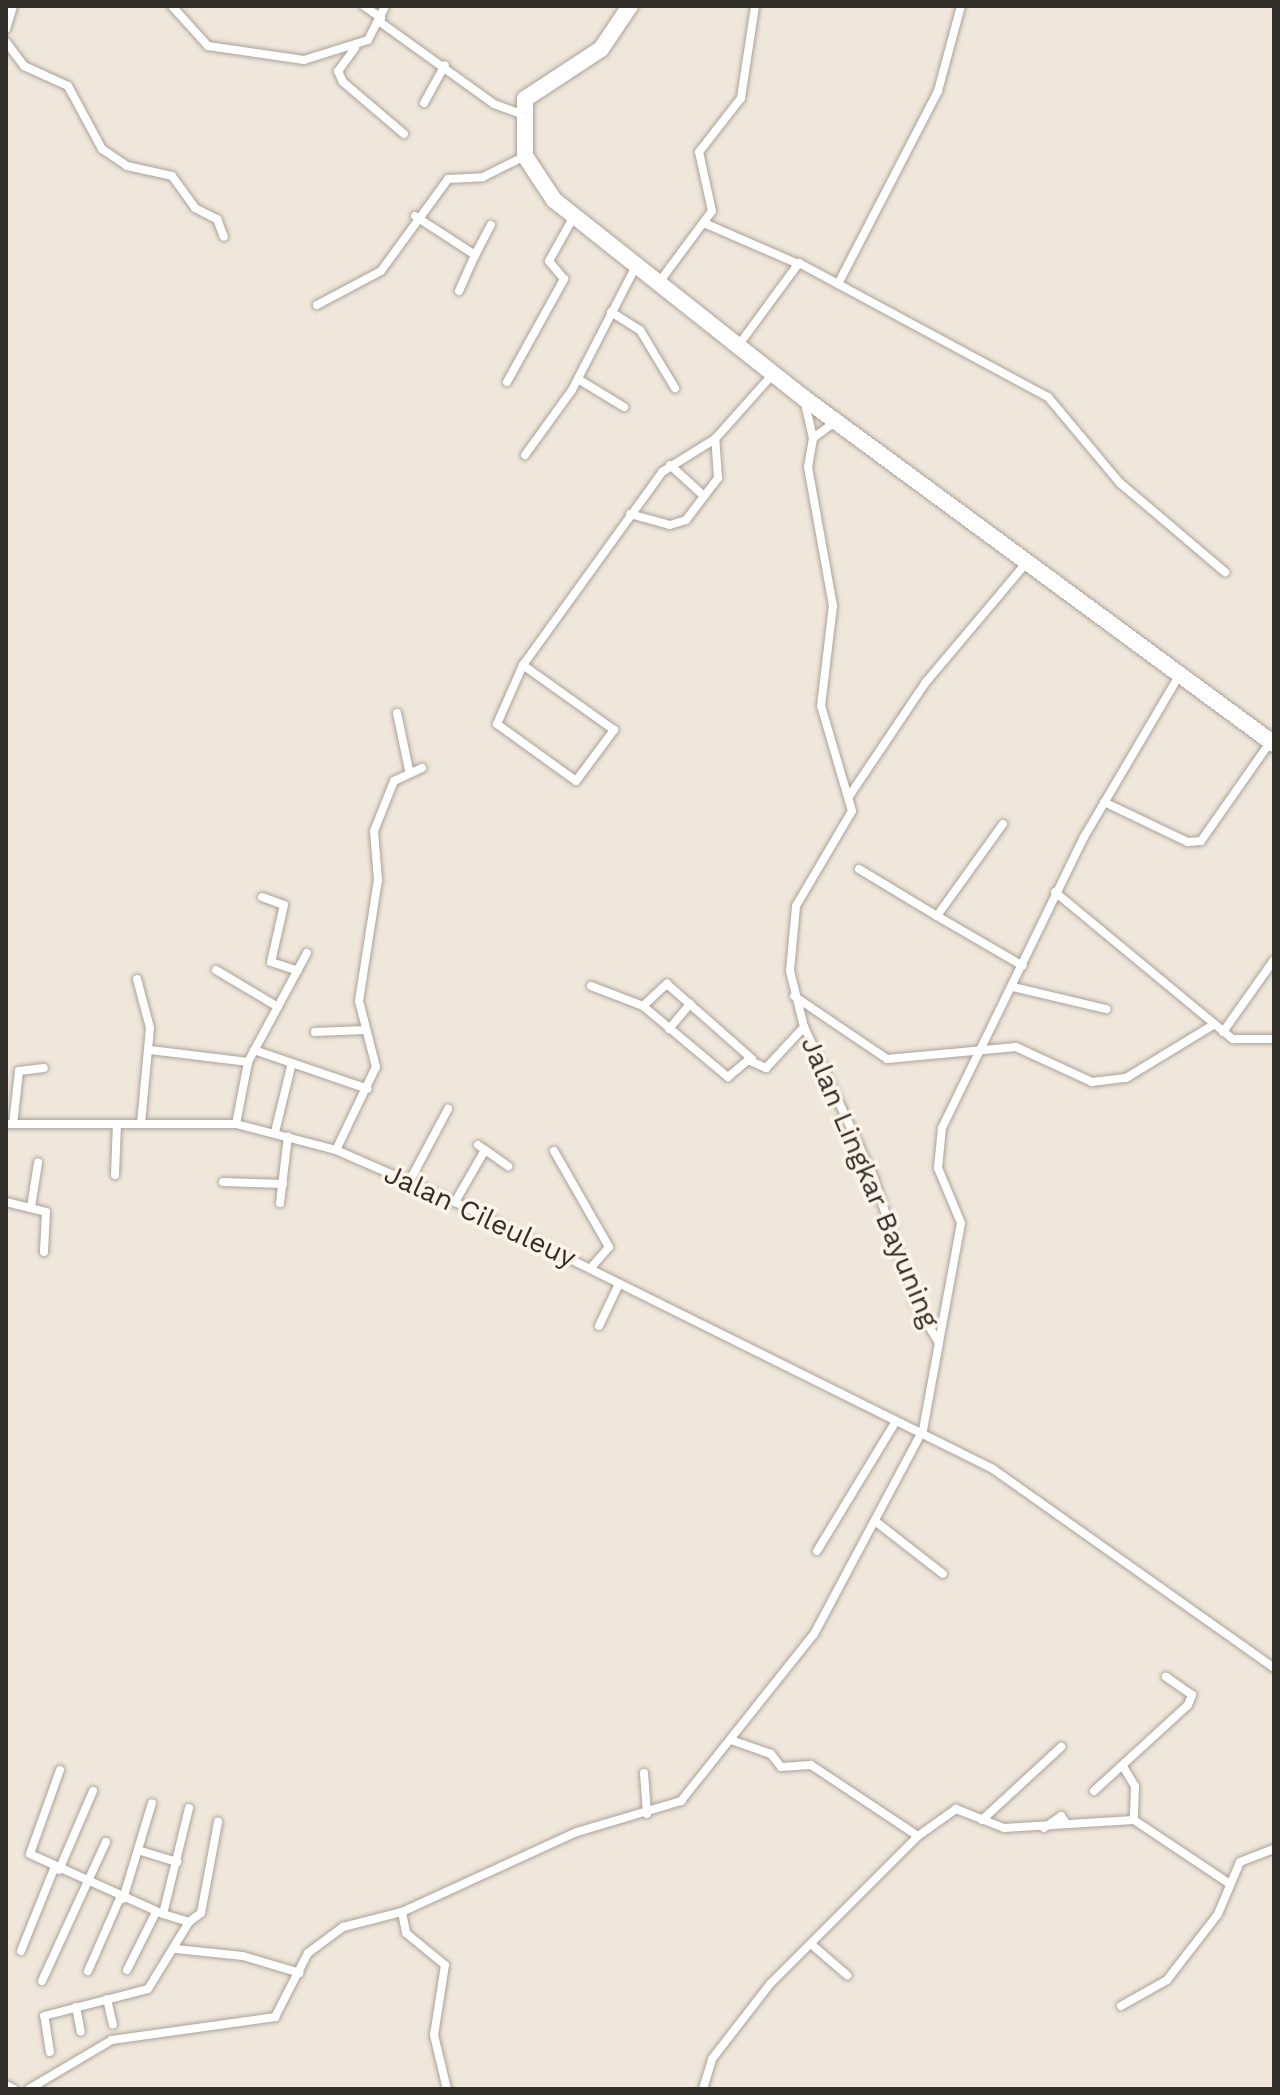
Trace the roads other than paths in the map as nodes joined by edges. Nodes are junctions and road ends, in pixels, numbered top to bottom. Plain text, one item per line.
1 (13, 6) edge
2 (172, 6) edge
3 (364, 6) edge
4 (385, 6) edge
5 (630, 6) edge
6 (755, 6) edge
7 (961, 6) edge
8 (380, 20) junction
9 (6, 29) edge
10 (6, 42) edge
11 (355, 48) junction
12 (445, 65) junction
13 (424, 103) dead end
14 (521, 114) junction
15 (404, 134) dead end
16 (525, 156) junction
17 (415, 216) junction
18 (573, 218) junction
19 (704, 223) junction
20 (491, 225) dead end
21 (224, 237) dead end
22 (475, 255) junction
23 (796, 263) junction
24 (635, 268) junction
25 (838, 284) junction
26 (657, 285) junction
27 (459, 291) dead end
28 (317, 305) dead end
29 (611, 312) junction
30 (738, 346) junction
31 (773, 373) junction
32 (578, 379) junction
33 (507, 382) dead end
34 (675, 388) dead end
35 (804, 398) junction
36 (624, 407) dead end
37 (836, 421) junction
38 (813, 438) junction
39 (715, 439) junction
40 (525, 455) dead end
41 (670, 465) junction
42 (704, 496) junction
43 (630, 514) junction
44 (1027, 562) junction
45 (1225, 572) dead end
46 (523, 665) junction
47 (1180, 673) junction
48 (397, 713) dead end
49 (1272, 742) edge
50 (422, 768) dead end
51 (409, 770) junction
52 (850, 795) junction
53 (1104, 802) junction
54 (1003, 824) dead end
55 (859, 869) dead end
56 (1055, 892) junction
57 (262, 897) dead end
58 (937, 916) junction
59 (307, 953) dead end
60 (1274, 960) edge
61 (1023, 966) junction
62 (216, 970) dead end
63 (298, 971) junction
64 (137, 979) dead end
65 (591, 986) dead end
66 (1013, 987) junction
67 (794, 995) junction
68 (690, 1004) junction
69 (643, 1006) junction
70 (278, 1007) junction
71 (1106, 1009) dead end
72 (1213, 1025) junction
73 (804, 1027) junction
74 (669, 1029) junction
75 (366, 1030) junction
76 (315, 1032) dead end
77 (1223, 1032) junction
78 (1274, 1039) edge
79 (150, 1050) junction
80 (254, 1050) junction
81 (982, 1051) junction
82 (752, 1059) junction
83 (248, 1062) junction
84 (292, 1063) junction
85 (44, 1068) dead end
86 (368, 1089) junction
87 (448, 1109) dead end
88 (10, 1124) edge
89 (117, 1124) junction
90 (141, 1124) junction
91 (236, 1124) junction
92 (275, 1132) junction
93 (288, 1136) junction
94 (336, 1150) junction
95 (554, 1151) dead end
96 (38, 1163) dead end
97 (508, 1166) dead end
98 (115, 1175) dead end
99 (223, 1182) dead end
100 (409, 1182) junction
101 (283, 1184) junction
102 (6, 1202) edge
103 (455, 1202) junction
104 (280, 1203) dead end
105 (31, 1207) junction
106 (44, 1252) dead end
107 (591, 1268) junction
108 (618, 1286) junction
109 (599, 1326) dead end
110 (939, 1343) junction
111 (896, 1421) junction
112 (923, 1430) junction
113 (875, 1521) junction
114 (817, 1551) dead end
115 (943, 1574) dead end
116 (1274, 1668) edge
117 (1166, 1677) dead end
118 (731, 1740) junction
119 (1061, 1747) dead end
120 (1124, 1768) junction
121 (60, 1770) dead end
122 (644, 1773) dead end
123 (93, 1791) dead end
124 (1094, 1791) dead end
125 (152, 1803) dead end
126 (189, 1808) dead end
127 (651, 1813) junction
128 (982, 1820) junction
129 (1134, 1820) junction
130 (218, 1822) dead end
131 (1066, 1823) dead end
132 (1043, 1828) junction
133 (918, 1836) junction
134 (106, 1842) dead end
135 (1274, 1849) edge
136 (141, 1851) junction
137 (177, 1862) junction
138 (56, 1870) junction
139 (89, 1883) junction
140 (1230, 1884) junction
141 (121, 1898) junction
142 (402, 1912) junction
143 (160, 1913) junction
144 (189, 1922) junction
145 (811, 1944) junction
146 (176, 1949) junction
147 (21, 1951) dead end
148 (127, 1970) dead end
149 (88, 1971) dead end
150 (300, 1973) junction
151 (847, 1975) dead end
152 (42, 1981) dead end
153 (107, 1999) junction
154 (1121, 2006) dead end
155 (76, 2007) junction
156 (113, 2024) dead end
157 (81, 2032) dead end
158 (50, 2052) dead end
159 (6, 2085) edge
160 (14, 2089) edge
161 (29, 2089) edge
162 (447, 2089) edge
163 (703, 2089) edge

1 - 9 street
2 - 11 street
3 - 8 street
4 - 8 street
5 - 14 highway
6 - 19 street
7 - 25 street
8 - 11 street
8 - 12 street
10 - 21 street
11 - 15 street
12 - 13 street
12 - 14 street
14 - 16 highway
16 - 17 street
16 - 18 highway
17 - 22 street
17 - 28 street
18 - 24 highway
18 - 33 street
19 - 23 street
19 - 26 street
20 - 22 street
22 - 27 street
23 - 25 street
23 - 30 street
24 - 26 highway
24 - 29 street
25 - 45 street
26 - 30 highway
29 - 32 street
29 - 34 street
30 - 31 highway
31 - 35 highway
31 - 39 street
32 - 36 street
32 - 40 street
35 - 37 highway
35 - 38 street, Jalan Lingkar Bayuning
37 - 38 street
37 - 44 highway
38 - 52 street, Jalan Lingkar Bayuning
39 - 41 street
39 - 42 street
41 - 42 street
41 - 43 street
42 - 43 street
43 - 46 street
44 - 47 highway
44 - 52 street
46 - 46 street
47 - 49 highway
47 - 53 street
48 - 51 street
49 - 53 street
50 - 51 street
51 - 75 street
52 - 67 street, Jalan Lingkar Bayuning
53 - 56 street
54 - 58 street
55 - 58 street
56 - 61 street
56 - 72 street
57 - 63 street
58 - 61 street
59 - 63 street
60 - 77 street
61 - 66 street
62 - 70 street
63 - 70 street
64 - 79 street
65 - 69 street
66 - 71 street
66 - 81 street
67 - 73 street, Jalan Lingkar Bayuning
67 - 81 street
68 - 69 street
68 - 74 street
68 - 82 street
69 - 74 street
70 - 80 street
72 - 77 street
72 - 81 street
73 - 82 street
73 - 110 street, Jalan Lingkar Bayuning
74 - 82 street
75 - 76 street
75 - 86 street
77 - 78 street
79 - 83 street
79 - 90 street
80 - 83 street
80 - 84 street
81 - 110 street
83 - 91 street
84 - 86 street
84 - 92 street
85 - 88 street
86 - 94 street
87 - 100 street
88 - 89 street, Jalan Cileuleuy
89 - 90 street, Jalan Cileuleuy
89 - 98 street
90 - 91 street, Jalan Cileuleuy
91 - 92 street, Jalan Cileuleuy
92 - 93 street, Jalan Cileuleuy
93 - 94 street, Jalan Cileuleuy
93 - 101 street
94 - 100 street, Jalan Cileuleuy
95 - 107 street
96 - 105 street
97 - 103 street
99 - 101 street
100 - 103 street, Jalan Cileuleuy
101 - 104 street
102 - 105 street
103 - 107 street, Jalan Cileuleuy
105 - 106 street
107 - 108 street, Jalan Cileuleuy
108 - 109 street
108 - 111 street, Jalan Cileuleuy
110 - 112 street, Jalan Lingkar Bayuning
111 - 112 street, Jalan Cileuleuy
111 - 114 street
112 - 113 street, Jalan Lingkar Bayuning
112 - 116 street, Jalan Cileuleuy
113 - 115 street
113 - 118 street, Jalan Lingkar Bayuning
117 - 120 street
118 - 127 street, Jalan Lingkar Bayuning
118 - 133 street
119 - 128 street
120 - 124 street
120 - 129 street
121 - 138 street
122 - 127 street
123 - 138 street
125 - 136 street
126 - 137 street
127 - 142 street, Jalan Lingkar Bayuning
128 - 132 street
128 - 133 street
129 - 132 street
129 - 140 street
130 - 144 street
131 - 132 street
133 - 145 street
134 - 139 street
135 - 140 street
136 - 137 street
136 - 141 street
137 - 143 street
138 - 139 street
138 - 147 street
139 - 141 street
139 - 152 street
140 - 154 street
141 - 143 street
141 - 149 street
142 - 150 street, Jalan Lingkar Bayuning
142 - 162 street
143 - 144 street
143 - 148 street
144 - 146 street
145 - 151 street
145 - 163 street
146 - 150 street
146 - 153 street
150 - 161 street, Jalan Lingkar Bayuning
153 - 155 street
153 - 156 street
155 - 157 street
155 - 158 street
159 - 160 street

